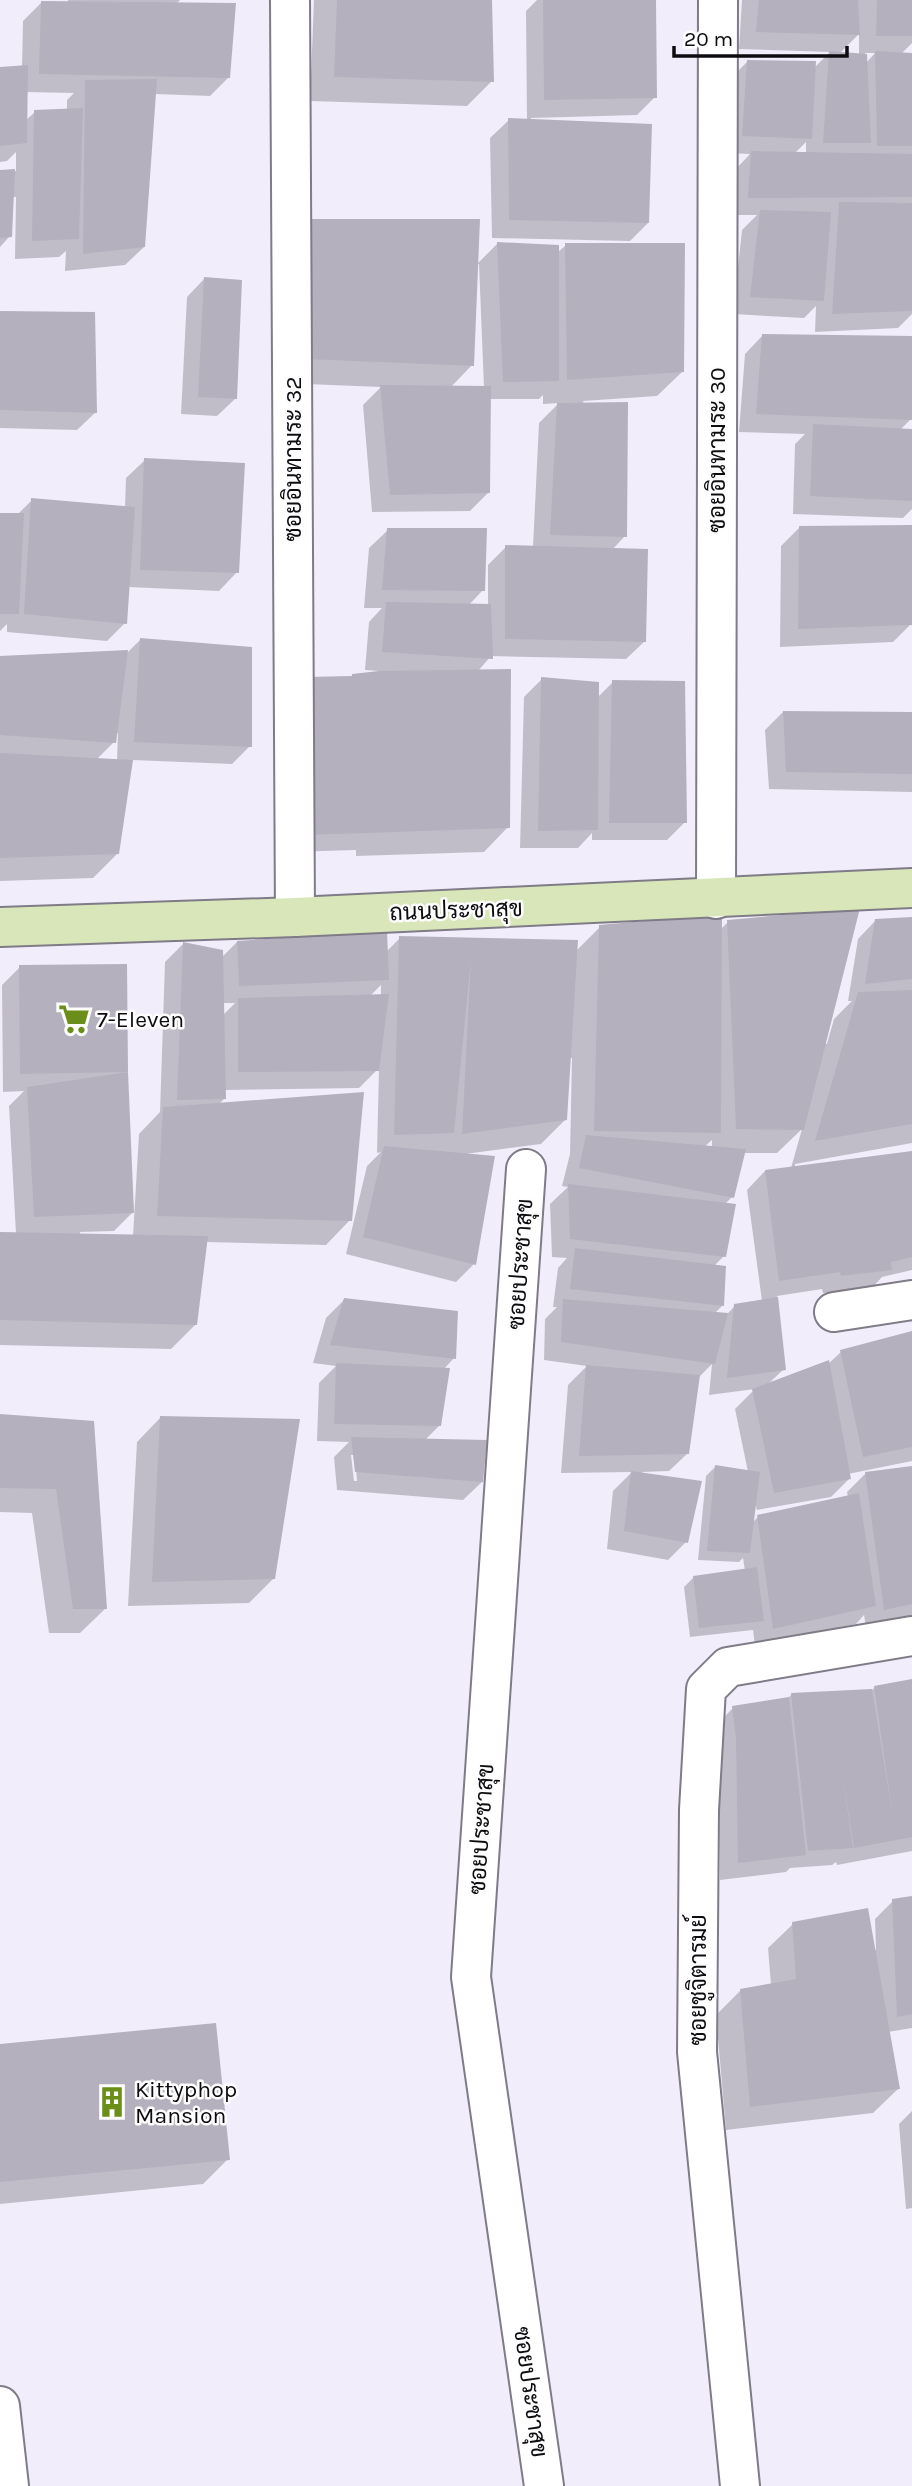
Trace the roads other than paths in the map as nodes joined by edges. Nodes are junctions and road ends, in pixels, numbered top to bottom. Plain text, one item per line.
1 (290, 0) edge
2 (718, 0) edge
3 (912, 888) edge
4 (716, 899) junction
5 (295, 917) junction
6 (0, 927) edge
7 (526, 1169) dead end
8 (912, 1300) edge
9 (834, 1312) dead end
10 (912, 1636) edge
11 (0, 2406) edge
12 (9, 2486) edge
13 (544, 2486) edge
14 (740, 2486) edge

1 - 5 street, ซอยอินทามระ 32
2 - 4 street, ซอยอินทามระ 30
3 - 4 street, ถนนประชาสุข
4 - 5 street, ถนนประชาสุข
5 - 6 street, ถนนประชาสุข
7 - 13 street, ซอยประชาสุข
8 - 9 street
10 - 14 street, ซอยชูจิตารมย์
11 - 12 street

